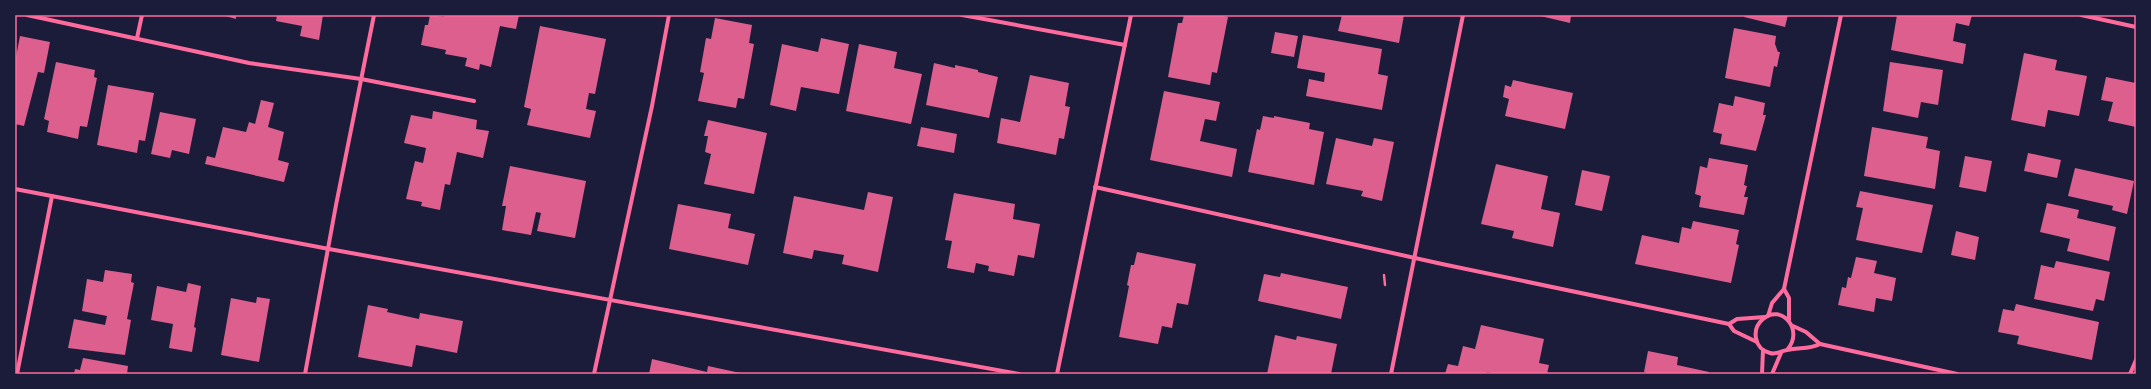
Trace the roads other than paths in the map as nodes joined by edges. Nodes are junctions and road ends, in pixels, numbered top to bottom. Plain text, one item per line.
1 (27, 15) edge
2 (142, 15) edge
3 (374, 15) edge
4 (669, 15) edge
5 (962, 15) edge
6 (1131, 15) edge
7 (1463, 15) edge
8 (1841, 15) edge
9 (2081, 15) edge
10 (2136, 27) edge
11 (137, 38) junction
12 (1125, 45) junction
13 (362, 79) junction
14 (474, 100) dead end
15 (1095, 187) junction
16 (15, 189) edge
17 (52, 196) junction
18 (329, 248) junction
19 (1413, 257) junction
20 (1784, 289) junction
21 (610, 300) junction
22 (1767, 316) junction
23 (1789, 320) junction
24 (1729, 324) junction
25 (1793, 326) junction
26 (1757, 342) junction
27 (1820, 344) junction
28 (1763, 350) junction
29 (1787, 350) junction
30 (1781, 352) junction
31 (2136, 360) edge
32 (17, 374) edge
33 (305, 374) edge
34 (594, 374) edge
35 (1019, 374) edge
36 (1057, 374) edge
37 (1391, 374) edge
38 (1762, 374) edge
39 (1772, 374) edge
40 (1957, 374) edge
41 (2130, 374) edge

1 - 11 street
2 - 11 street
3 - 13 street
4 - 21 street
5 - 12 street
6 - 12 street
7 - 19 street
8 - 20 street
9 - 10 street
11 - 13 street
12 - 15 street
13 - 14 street
13 - 18 street
15 - 19 street
15 - 36 street
16 - 17 street
17 - 18 street
17 - 32 street
18 - 21 street
18 - 33 street
19 - 24 street
19 - 37 street
20 - 22 street
20 - 23 street
21 - 34 street
21 - 35 street
22 - 23 street
22 - 24 street
22 - 26 street
23 - 25 street
24 - 26 street
25 - 27 street
25 - 29 street
26 - 28 street
27 - 29 street
27 - 40 street
28 - 30 street
28 - 38 street
29 - 30 street
30 - 39 street
31 - 41 street

